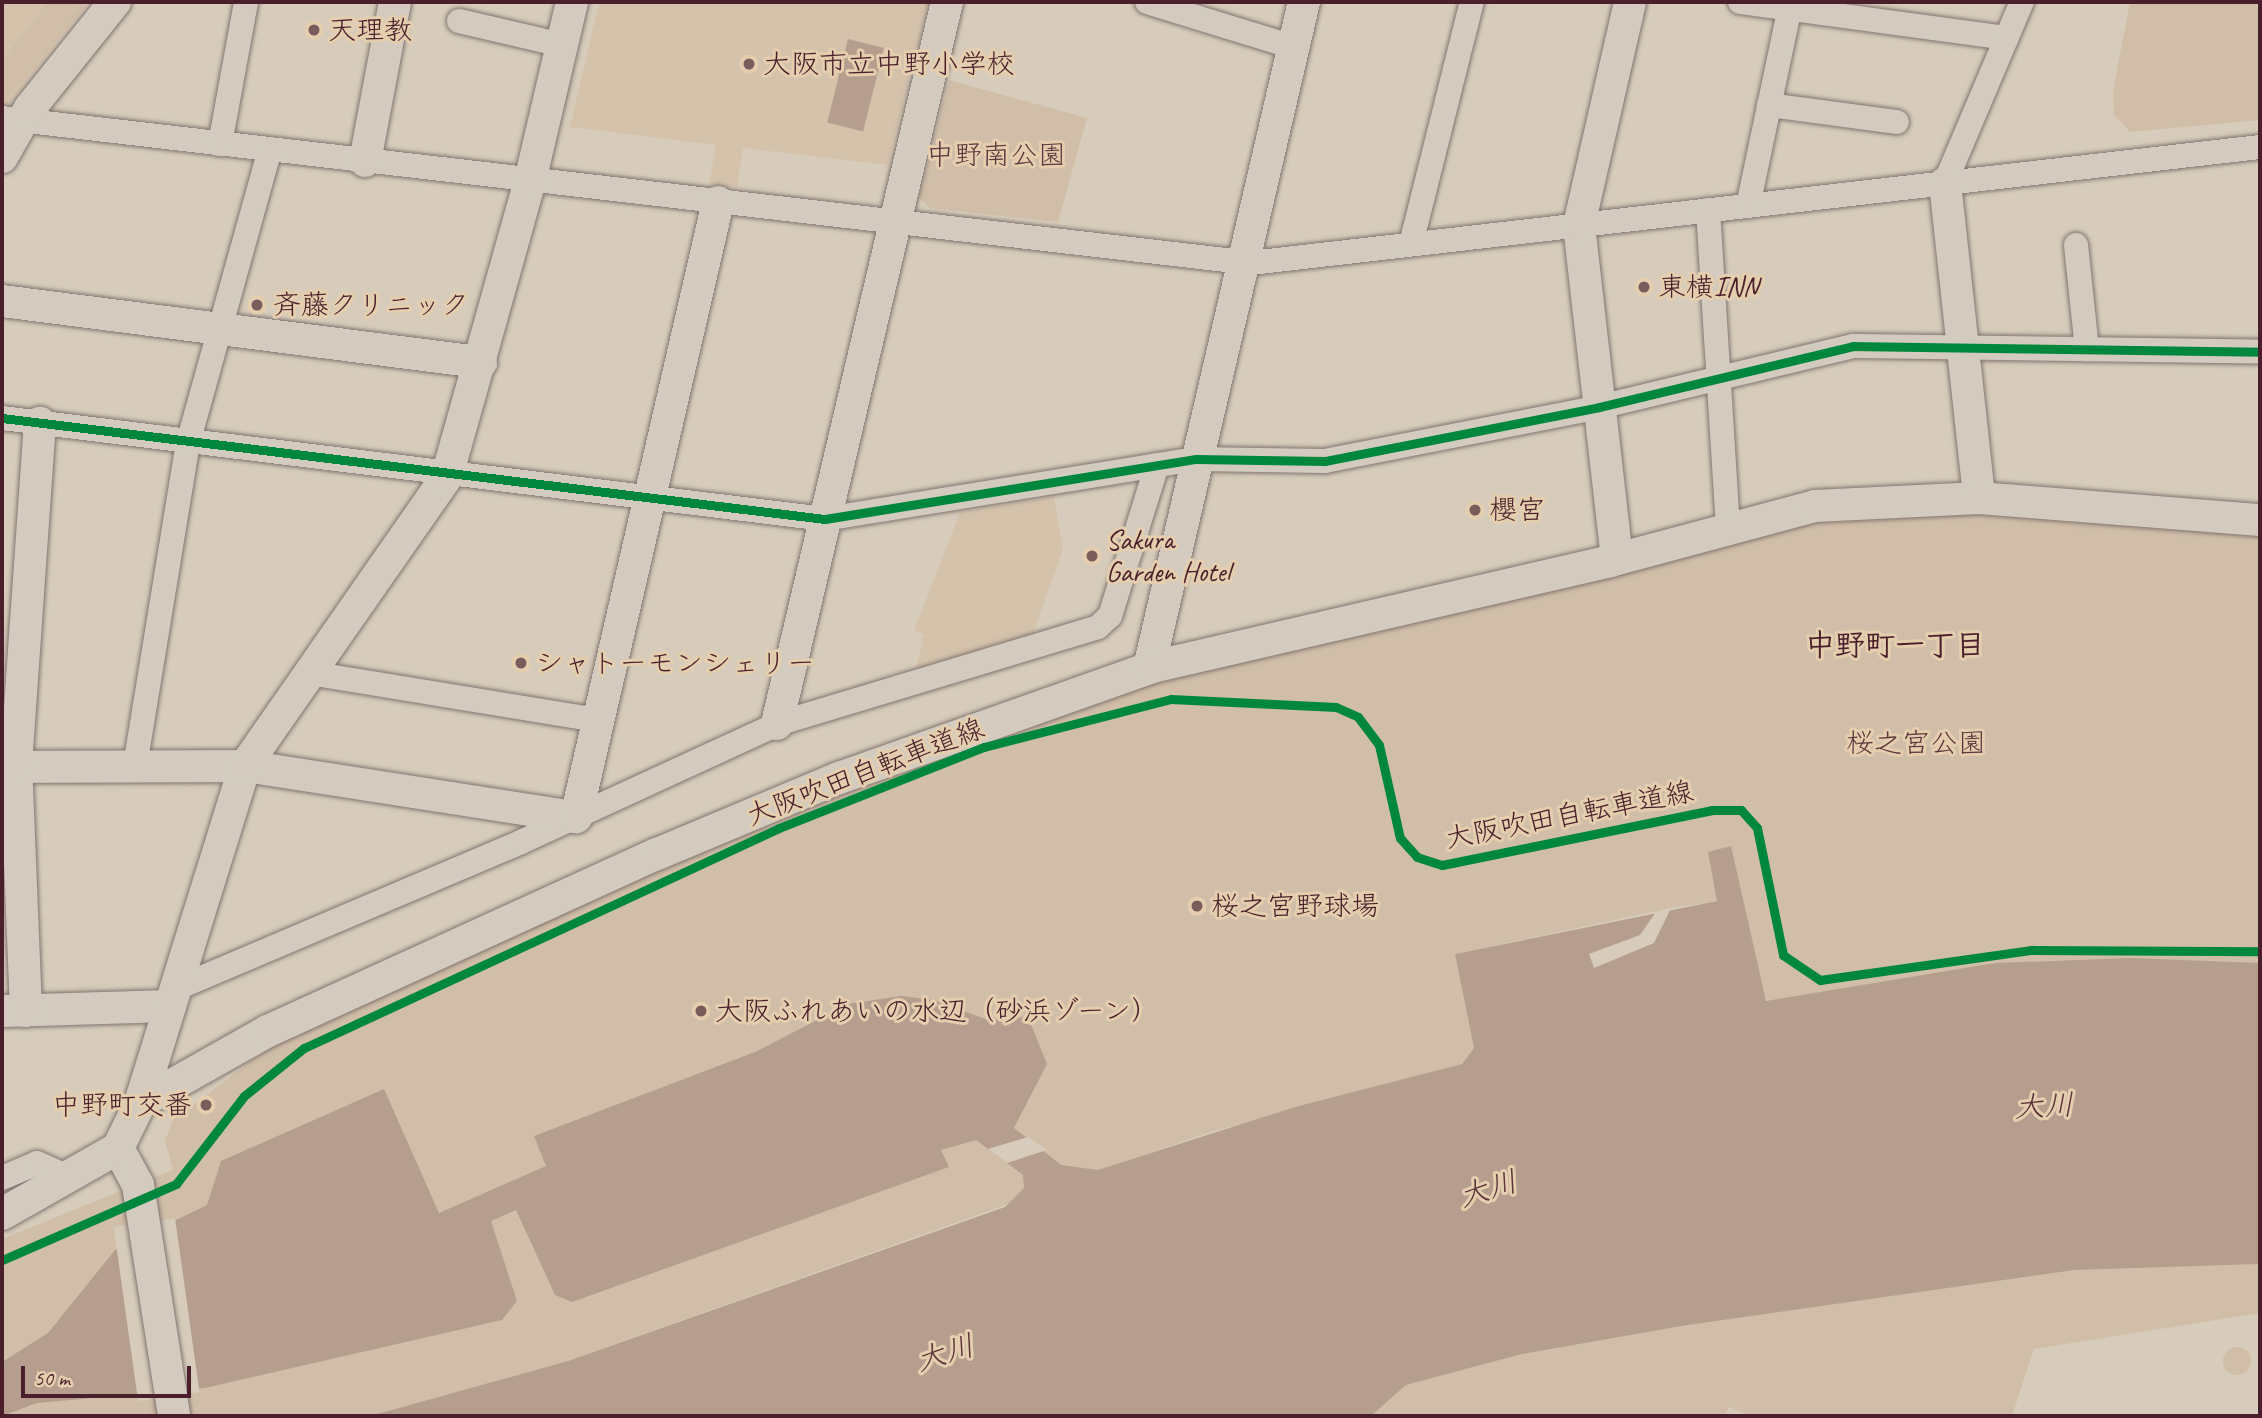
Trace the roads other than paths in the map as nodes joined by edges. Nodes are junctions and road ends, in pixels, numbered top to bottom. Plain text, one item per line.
1 (114, 2) edge
2 (246, 2) edge
3 (395, 2) edge
4 (572, 2) edge
5 (947, 2) edge
6 (1147, 2) edge
7 (1304, 2) edge
8 (1472, 2) edge
9 (1630, 2) edge
10 (1740, 2) edge
11 (2022, 2) edge
12 (1790, 5) edge
13 (459, 21) dead end
14 (2007, 38) junction
15 (562, 45) junction
16 (1293, 47) junction
17 (1769, 105) junction
18 (12, 120) edge
19 (1896, 122) dead end
20 (220, 144) junction
21 (2260, 147) edge
22 (270, 150) junction
23 (2, 157) edge
24 (365, 161) junction
25 (530, 181) junction
26 (1945, 183) junction
27 (718, 202) junction
28 (1748, 206) junction
29 (1708, 210) junction
30 (893, 222) junction
31 (1579, 225) junction
32 (1411, 244) junction
33 (2076, 245) dead end
34 (1239, 262) junction
35 (2, 300) edge
36 (220, 328) junction
37 (1962, 347) junction
38 (2087, 349) junction
39 (2260, 352) edge
40 (481, 362) junction
41 (1719, 378) junction
42 (1599, 407) junction
43 (2, 418) edge
44 (40, 423) junction
45 (188, 443) junction
46 (1195, 458) junction
47 (1157, 465) junction
48 (447, 476) junction
49 (1979, 498) junction
50 (649, 499) junction
51 (825, 519) junction
52 (2260, 520) edge
53 (1728, 528) junction
54 (1617, 559) junction
55 (1149, 668) junction
56 (310, 673) junction
57 (598, 720) junction
58 (777, 723) junction
59 (9, 766) edge
60 (135, 766) junction
61 (245, 766) junction
62 (576, 817) junction
63 (173, 998) junction
64 (14, 1011) edge
65 (140, 1103) junction
66 (118, 1148) junction
67 (2, 1178) edge
68 (70, 1178) junction
69 (2, 1214) edge
70 (174, 1416) edge

1 - 18 street
2 - 20 street
3 - 24 street
4 - 15 street
5 - 30 street
6 - 16 street
7 - 16 street
8 - 32 street
9 - 31 street
10 - 12 street
11 - 14 street
12 - 14 street
12 - 17 street
13 - 15 street
14 - 26 street
15 - 25 street
16 - 34 street
17 - 19 street
17 - 28 street
18 - 20 street
18 - 23 street
20 - 22 street
21 - 26 street
22 - 24 street
22 - 36 street
24 - 25 street
25 - 27 street
25 - 40 street
26 - 28 street
26 - 37 street
27 - 30 street
27 - 50 street
28 - 29 street
29 - 31 street
29 - 41 street
30 - 34 street
30 - 51 street
31 - 32 street
31 - 42 street
32 - 34 street
33 - 38 street
34 - 46 street
35 - 36 street
36 - 40 street
36 - 45 street
37 - 38 street
37 - 41 street
37 - 49 street
38 - 39 street
40 - 48 street
41 - 42 street
41 - 53 street
42 - 46 street
42 - 54 street
43 - 44 street
44 - 45 street
44 - 59 street
45 - 48 street
45 - 60 street
46 - 47 street
46 - 55 street
47 - 51 street
47 - 58 street
48 - 50 street
48 - 56 street
49 - 52 street
49 - 53 street
50 - 51 street
50 - 57 street
51 - 58 street
53 - 54 street
54 - 55 street
55 - 65 street
56 - 57 street
56 - 61 street
57 - 62 street
58 - 62 street
59 - 60 street
59 - 64 street
60 - 61 street
61 - 62 street
61 - 63 street
62 - 63 street
63 - 64 street
63 - 65 street
65 - 66 street
66 - 68 street
66 - 70 street
67 - 68 street
68 - 69 street

